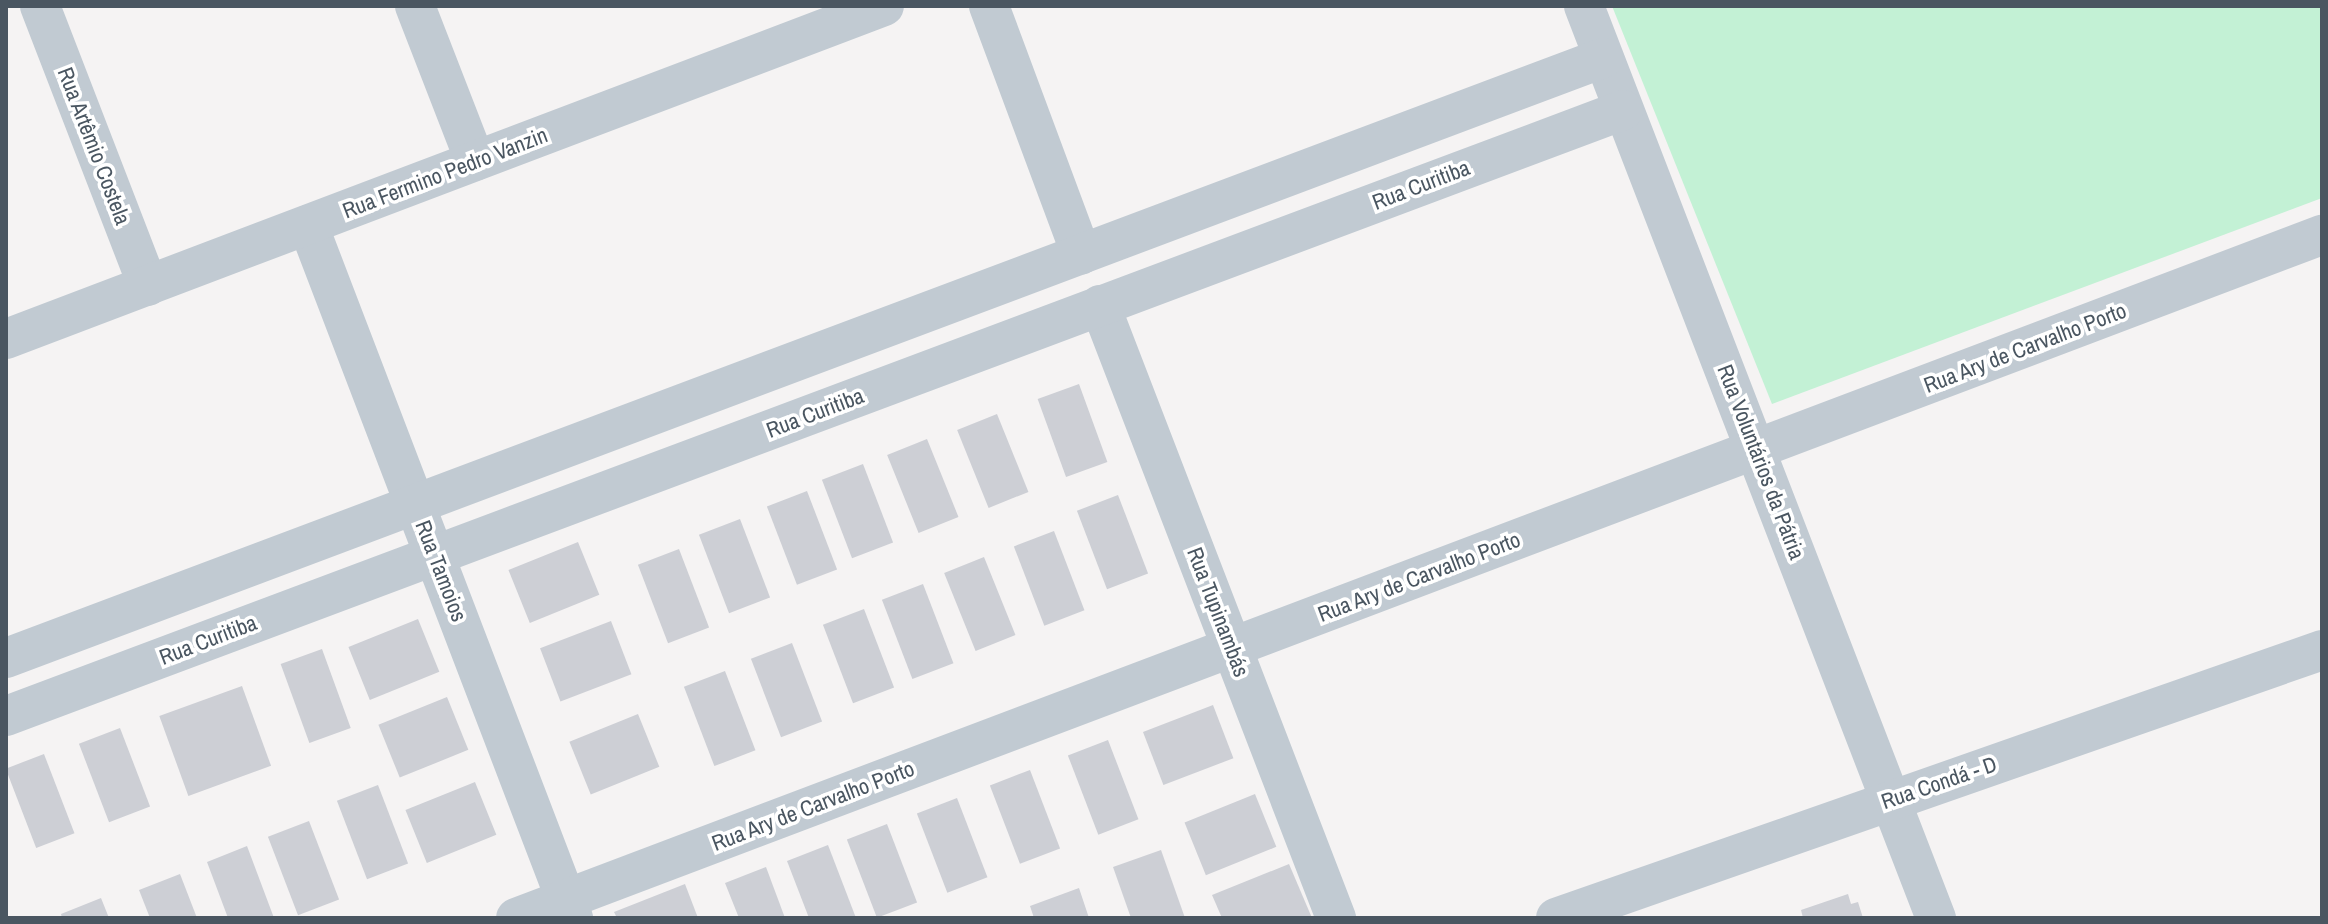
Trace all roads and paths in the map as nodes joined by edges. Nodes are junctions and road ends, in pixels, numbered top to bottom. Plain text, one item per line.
1 (40, 6) edge
2 (415, 6) edge
3 (884, 6) edge
4 (989, 6) edge
5 (1584, 6) edge
6 (1603, 58) junction
7 (1623, 110) junction
8 (475, 161) junction
9 (308, 225) junction
10 (2322, 235) edge
11 (1081, 254) junction
12 (148, 286) junction
13 (1100, 305) junction
14 (6, 339) edge
15 (1756, 450) junction
16 (415, 504) junction
17 (435, 555) junction
18 (1232, 648) junction
19 (2322, 650) edge
20 (6, 658) edge
21 (6, 716) edge
22 (1892, 799) junction
23 (570, 908) edge
24 (516, 918) edge
25 (1336, 918) edge
26 (1556, 918) edge
27 (1936, 918) edge

1 - 12 street, Rua Artêmio Costela
2 - 8 street
3 - 8 street, Rua Fermino Pedro Vanzin
4 - 11 street
5 - 6 street, Rua Voluntários da Pátria
6 - 7 street, Rua Voluntários da Pátria
6 - 11 street
7 - 13 street, Rua Curitiba
7 - 15 street, Rua Voluntários da Pátria
8 - 9 street, Rua Fermino Pedro Vanzin
9 - 12 street, Rua Fermino Pedro Vanzin
9 - 16 street, Rua Tamoios
10 - 15 street, Rua Ary de Carvalho Porto
11 - 16 street
12 - 14 street, Rua Fermino Pedro Vanzin
13 - 17 street, Rua Curitiba
13 - 18 street, Rua Tupinambás
15 - 18 street, Rua Ary de Carvalho Porto
15 - 22 street, Rua Voluntários da Pátria
16 - 17 street, Rua Tamoios
16 - 20 street
17 - 21 street, Rua Curitiba
17 - 23 street, Rua Tamoios
18 - 23 street, Rua Ary de Carvalho Porto
18 - 25 street, Rua Tupinambás
19 - 22 street, Rua Condá - D
22 - 26 street, Rua Condá - D
22 - 27 street, Rua Voluntários da Pátria
23 - 24 street, Rua Ary de Carvalho Porto

